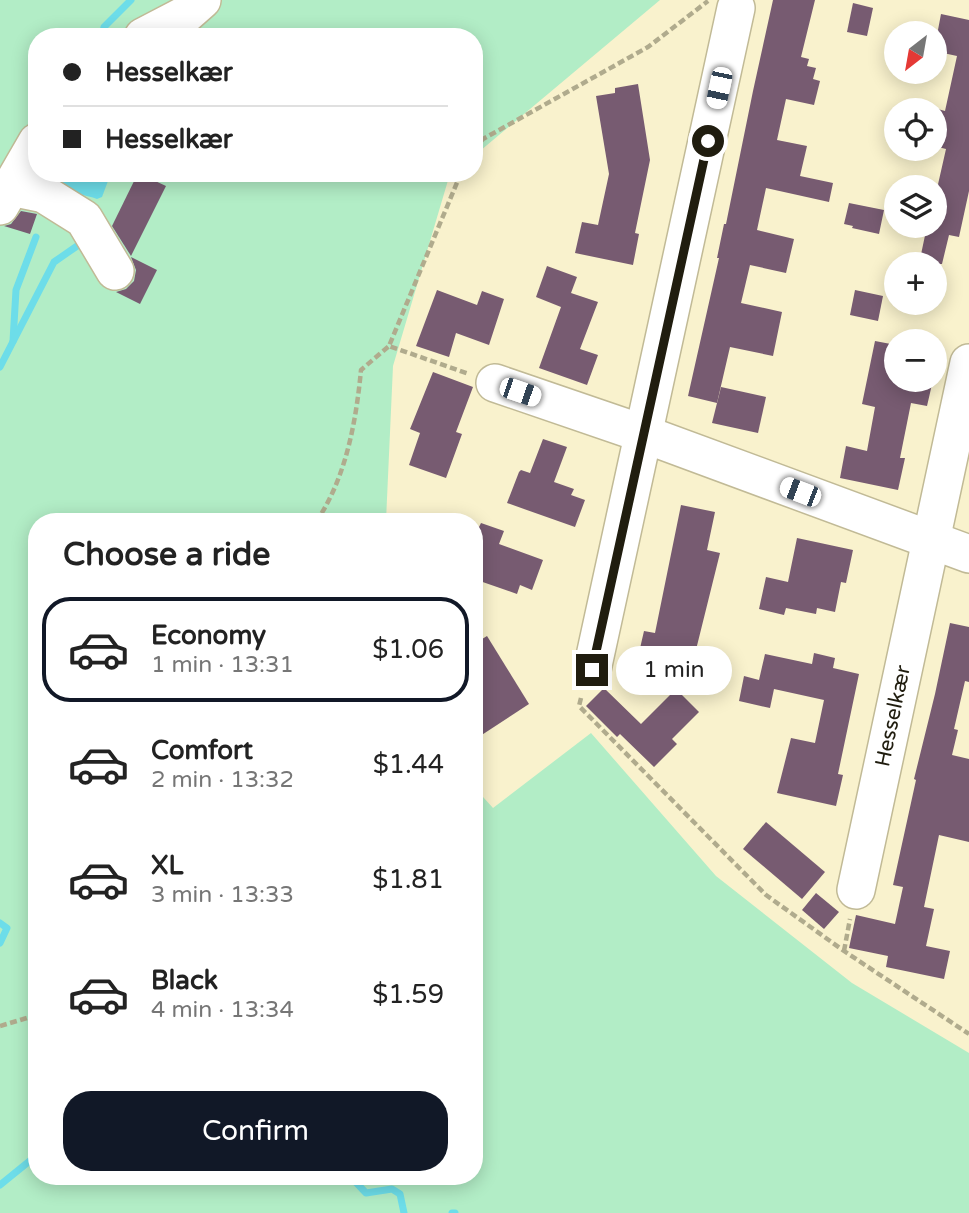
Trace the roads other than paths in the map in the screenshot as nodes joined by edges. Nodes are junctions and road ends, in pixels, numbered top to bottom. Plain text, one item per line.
1 (202, 0) edge
2 (722, 4) edge
3 (160, 28) edge
4 (28, 157) edge
5 (5, 197) edge
6 (116, 271) dead end
7 (969, 363) edge
8 (495, 383) road end
9 (644, 434) junction
10 (931, 541) junction
11 (969, 554) edge
12 (592, 670) road end
13 (856, 891) dead end

1 - 3 street
2 - 9 street
4 - 5 street
5 - 6 street
7 - 10 street, Hesselkær
8 - 9 street
9 - 10 street
9 - 12 street
10 - 11 street
10 - 13 street, Hesselkær

